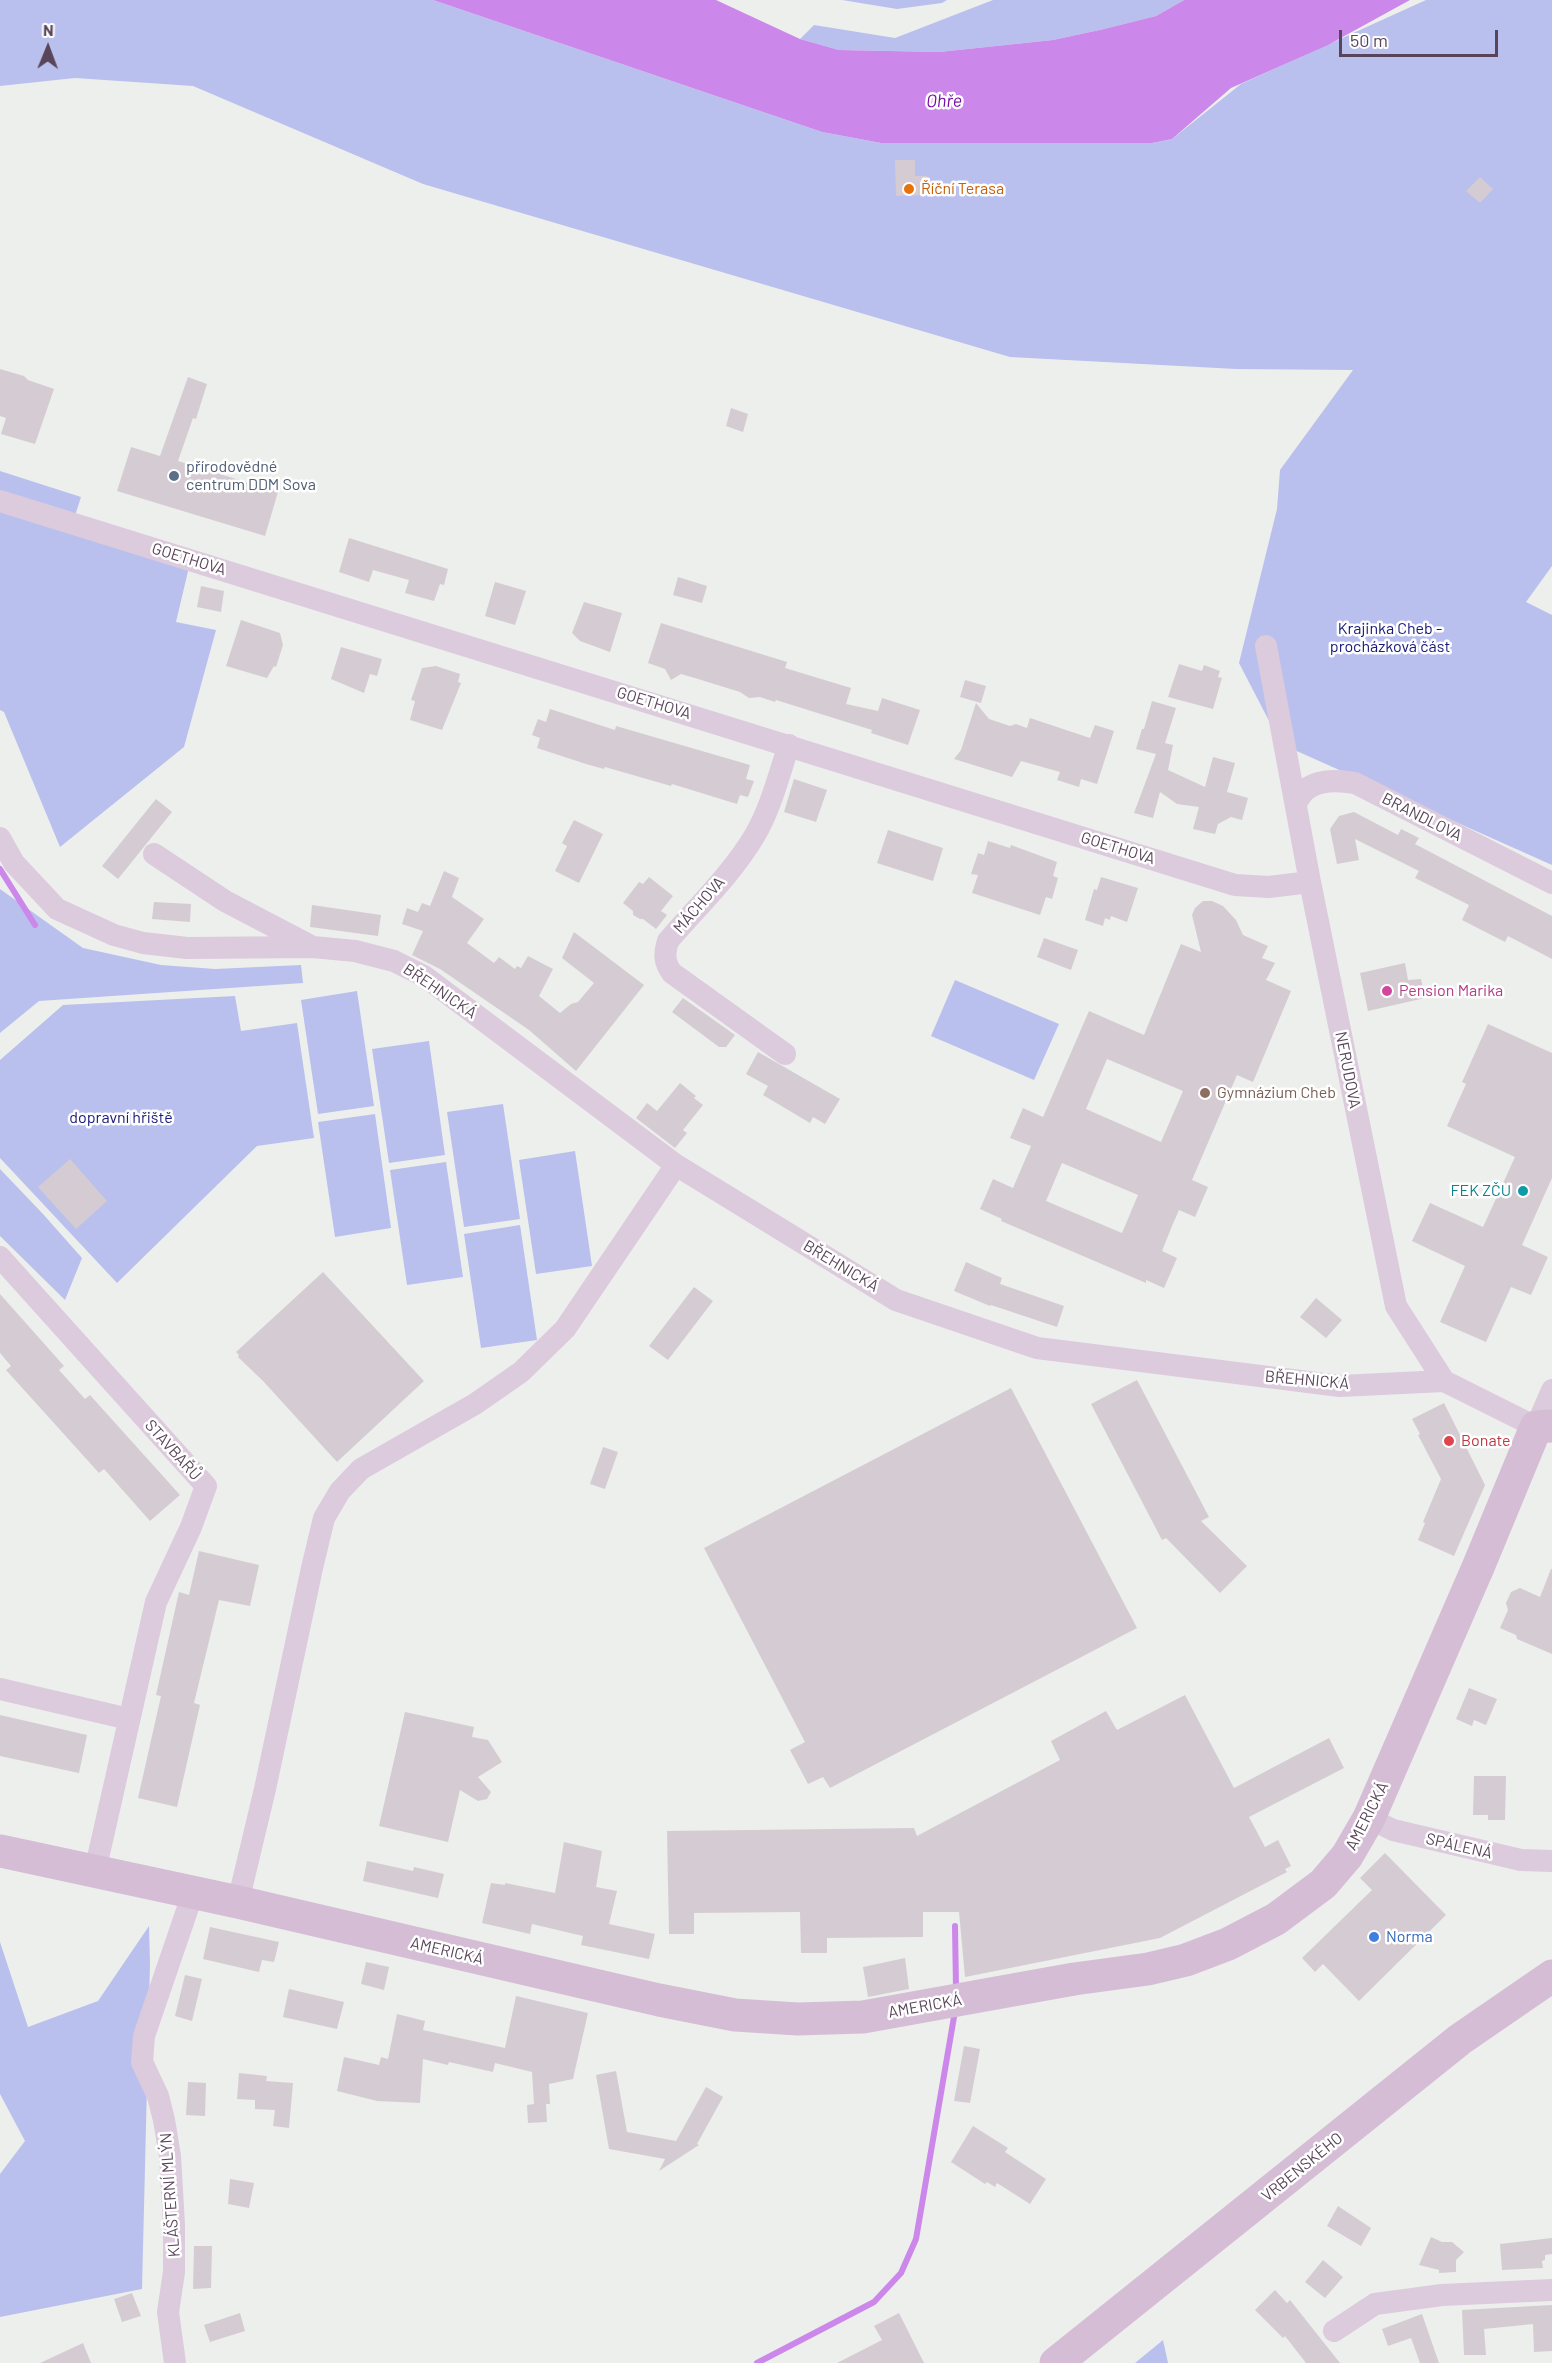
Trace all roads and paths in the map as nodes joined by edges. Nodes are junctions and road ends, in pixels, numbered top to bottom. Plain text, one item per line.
1 (0, 501) edge
2 (1266, 646) dead end
3 (789, 745) junction
4 (1296, 805) junction
5 (0, 838) edge
6 (153, 854) dead end
7 (1310, 882) junction
8 (1552, 883) edge
9 (313, 947) junction
10 (785, 1054) dead end
11 (676, 1165) junction
12 (0, 1257) edge
13 (1444, 1381) junction
14 (1552, 1390) edge
15 (1544, 1426) edge
16 (0, 1689) edge
17 (129, 1719) junction
18 (1369, 1818) junction
19 (0, 1851) edge
20 (1552, 1861) edge
21 (95, 1871) junction
22 (193, 1893) junction
23 (238, 1902) junction
24 (1552, 1976) edge
25 (1552, 2290) edge
26 (1334, 2331) dead end
27 (175, 2363) edge
28 (1056, 2363) edge

1 - 3 street, GOETHOVA
2 - 4 street, NERUDOVA
3 - 7 street, GOETHOVA
3 - 10 street, MÁCHOVA
4 - 7 street, NERUDOVA
4 - 8 street, BRANDLOVA
5 - 9 street, BŘEHNICKÁ
6 - 9 street, BŘEHNICKÁ
7 - 13 street, NERUDOVA
9 - 11 street, BŘEHNICKÁ
11 - 13 street, BŘEHNICKÁ
11 - 23 street
12 - 17 street, STAVBAŘŮ
13 - 15 street
14 - 15 street
15 - 18 street, AMERICKÁ
16 - 17 street
17 - 21 street, STAVBAŘŮ
18 - 20 street, SPÁLENÁ
18 - 23 street, AMERICKÁ
19 - 21 street, AMERICKÁ
21 - 22 street, AMERICKÁ
22 - 23 street, AMERICKÁ
22 - 27 street, KLÁŠTERNÍ MLÝN
24 - 28 street, VRBENSKÉHO
25 - 26 street

